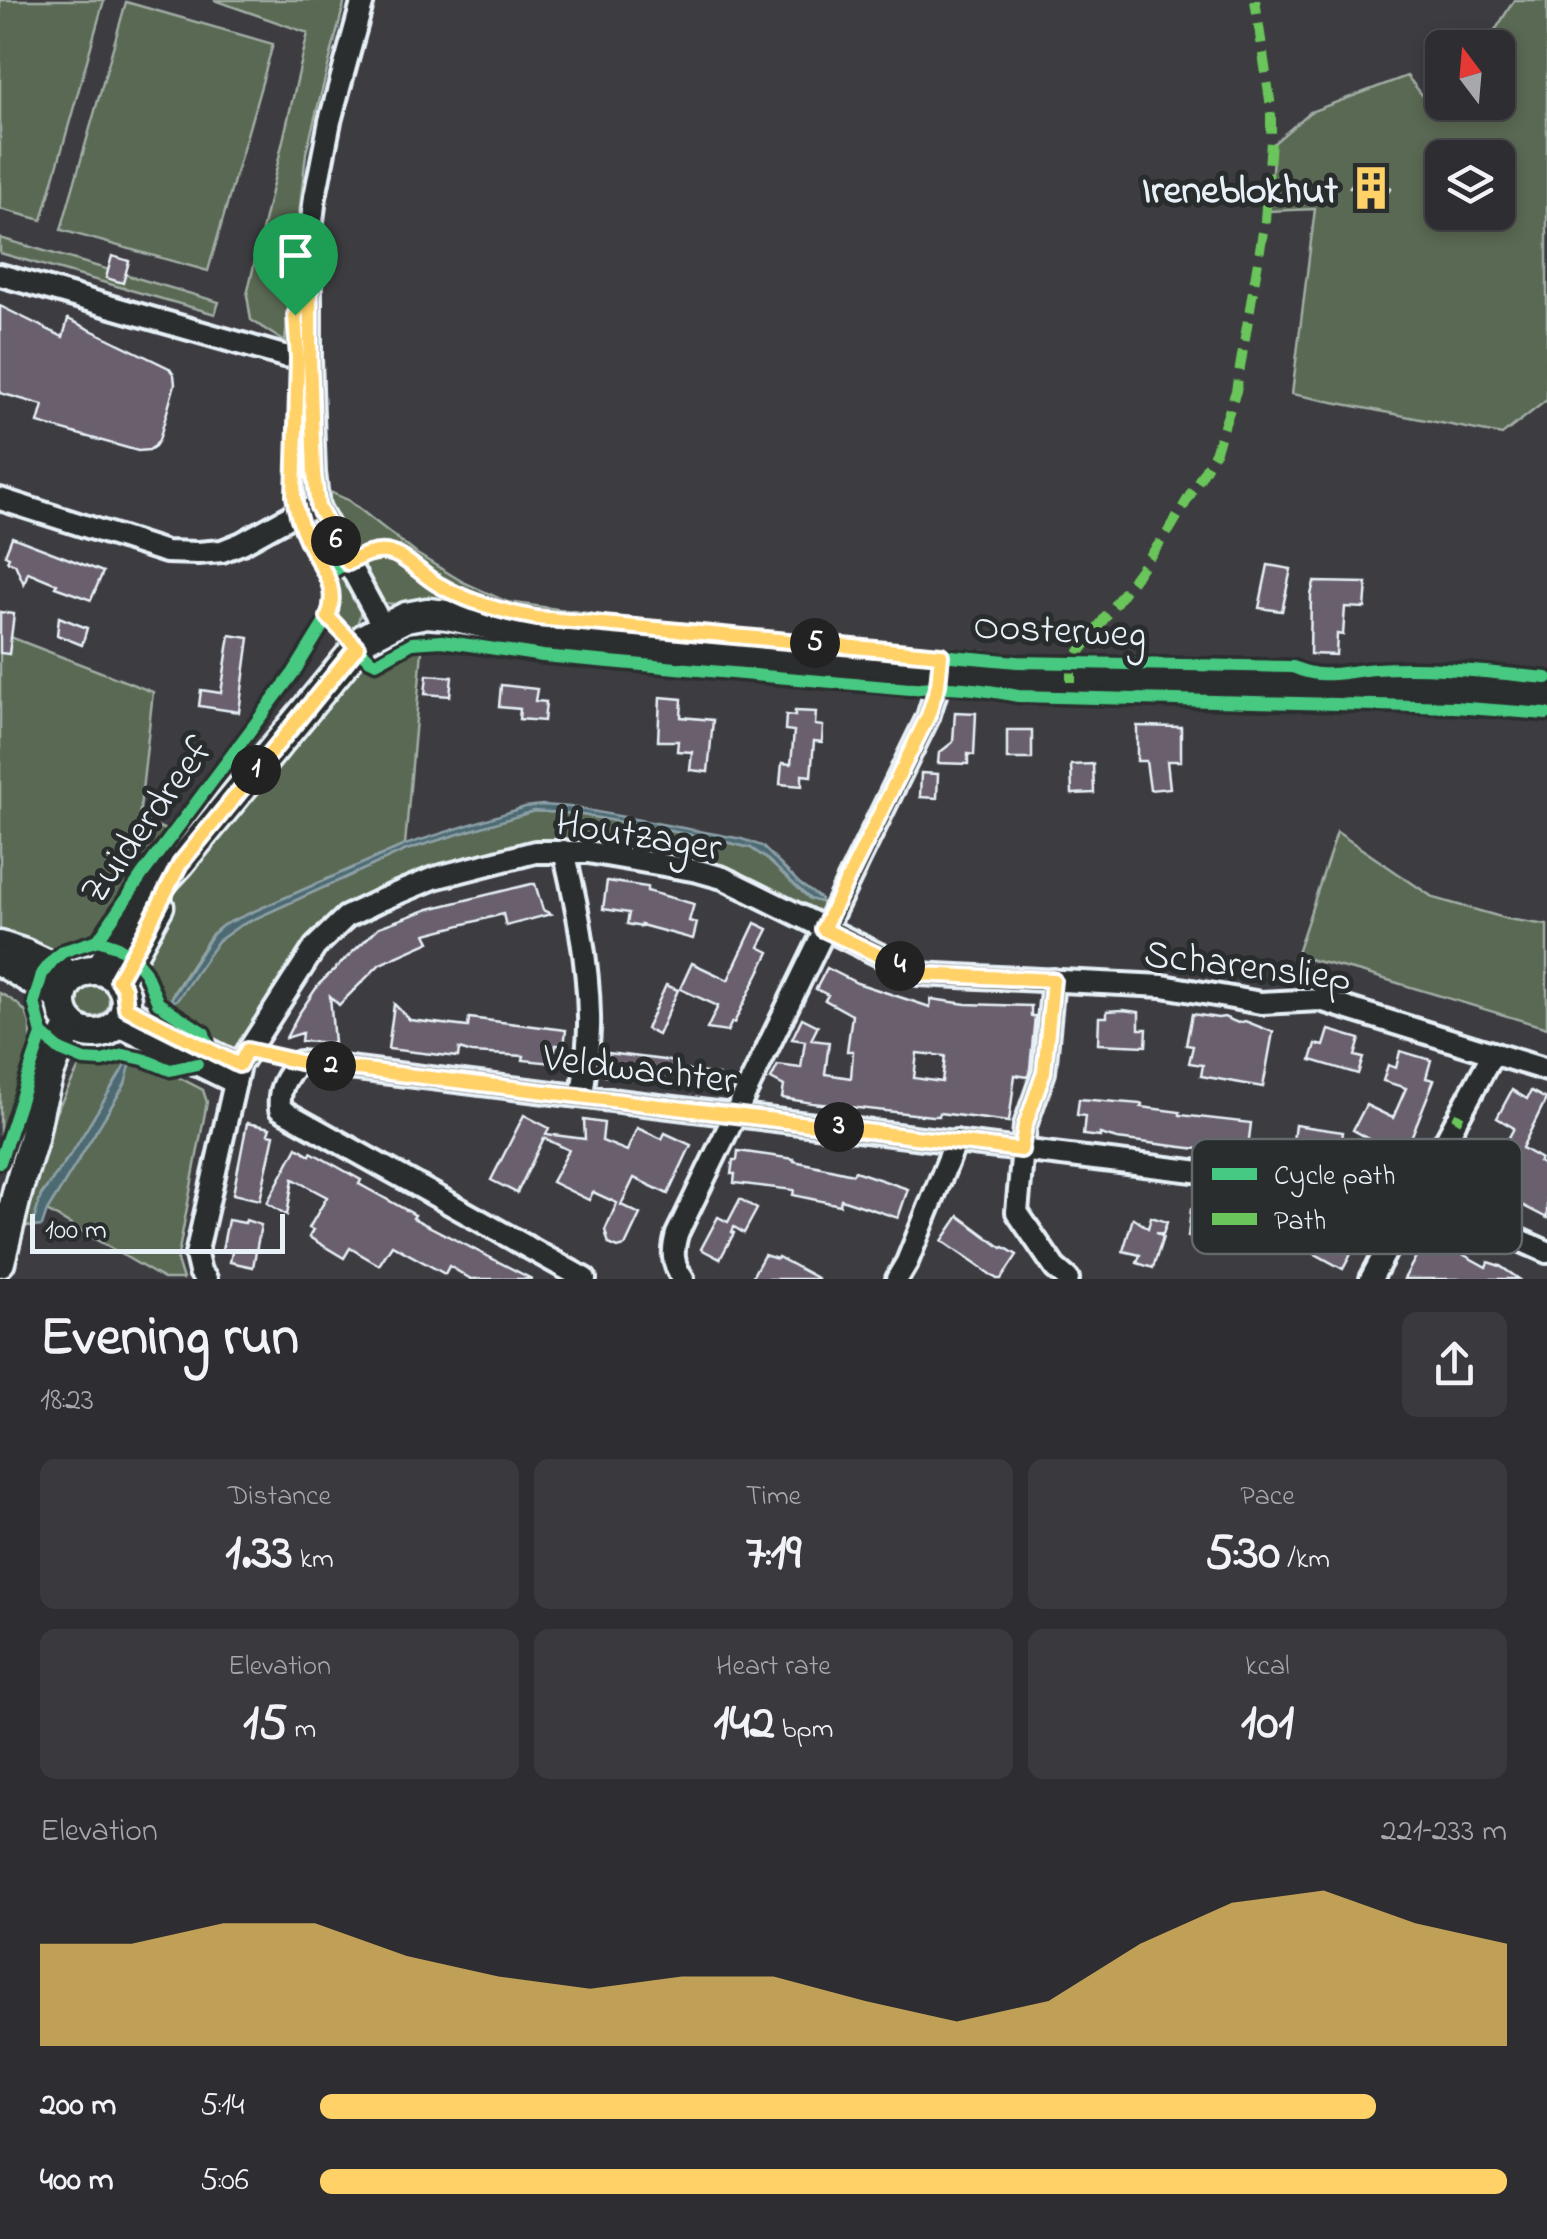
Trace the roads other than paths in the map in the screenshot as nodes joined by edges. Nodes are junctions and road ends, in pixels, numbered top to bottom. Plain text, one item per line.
1 (363, 0) edge
2 (0, 275) edge
3 (310, 359) junction
4 (0, 499) edge
5 (318, 507) junction
6 (383, 627) junction
7 (939, 673) junction
8 (1547, 696) edge
9 (564, 851) junction
10 (823, 929) junction
11 (0, 946) edge
12 (0, 960) edge
13 (1053, 980) junction
14 (95, 1002) junction
15 (1493, 1053) junction
16 (1547, 1070) edge
17 (237, 1074) junction
18 (582, 1096) junction
19 (735, 1114) junction
20 (1446, 1139) edge
21 (956, 1141) junction
22 (1021, 1150) junction
23 (1192, 1171) edge
24 (1522, 1240) edge
25 (1547, 1252) edge
26 (1384, 1254) edge
27 (0, 1262) edge
28 (902, 1270) edge
29 (206, 1279) edge
30 (586, 1279) edge
31 (683, 1279) edge
32 (1068, 1279) edge
33 (1371, 1279) edge

1 - 3 street
2 - 3 street
3 - 5 street
4 - 5 street
5 - 6 street
6 - 7 street, Oosterweg
6 - 14 street, Zuiderdreef
7 - 8 street, Oosterweg
7 - 10 street
9 - 10 street, Houtzager
9 - 17 street, Houtzager
9 - 18 street
10 - 13 street, Houtzager
10 - 19 street
11 - 14 street
12 - 14 street
13 - 15 street, Scharensliep
13 - 22 street
14 - 17 street
14 - 27 street, Zuiderdreef
15 - 16 street, Scharensliep
15 - 20 street
17 - 29 street
18 - 19 street, Veldwachter
18 - 30 street, Veldwachter
19 - 21 street, Veldwachter
19 - 31 street
21 - 22 street, Veldwachter
21 - 28 street
22 - 23 street, Veldwachter
22 - 32 street
24 - 25 street, Veldwachter
26 - 33 street

